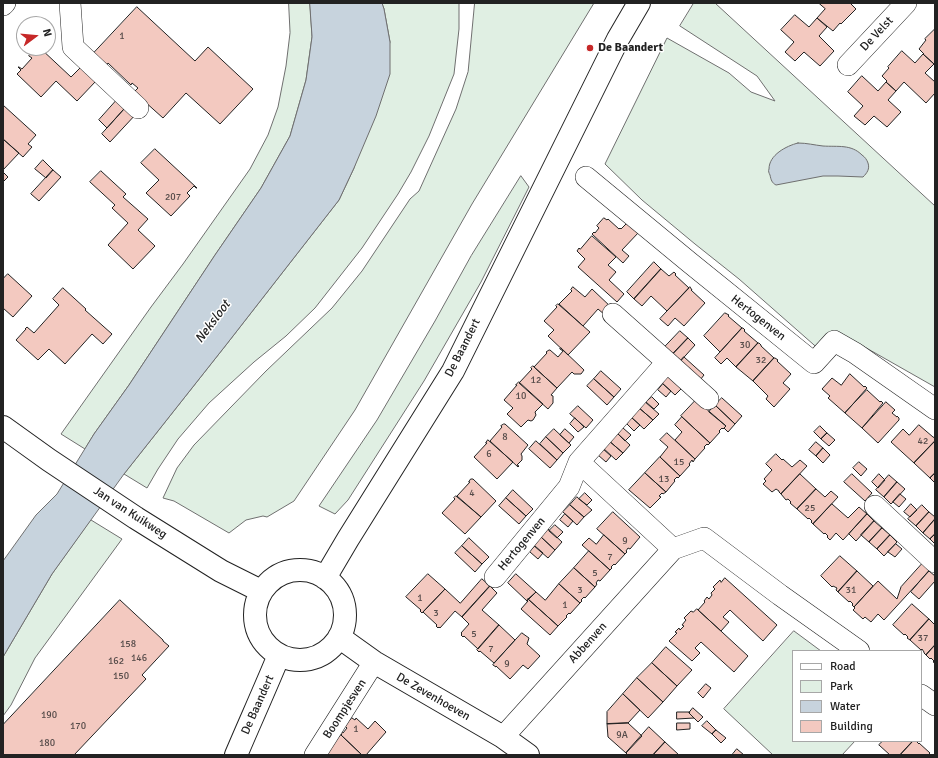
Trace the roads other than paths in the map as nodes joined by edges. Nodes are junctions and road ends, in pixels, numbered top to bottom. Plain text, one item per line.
1 (5, 3) edge
2 (70, 3) edge
3 (639, 3) edge
4 (906, 3) edge
5 (3, 5) edge
6 (848, 65) dead end
7 (138, 108) dead end
8 (586, 177) dead end
9 (613, 314) dead end
10 (667, 362) junction
11 (708, 398) dead end
12 (935, 409) edge
13 (3, 427) edge
14 (579, 462) junction
15 (875, 506) dead end
16 (673, 549) junction
17 (935, 562) edge
18 (495, 577) dead end
19 (325, 578) junction
20 (261, 591) junction
21 (339, 637) junction
22 (858, 650) edge
23 (280, 655) junction
24 (374, 662) junction
25 (922, 697) edge
26 (935, 705) edge
27 (502, 737) junction
28 (236, 755) edge
29 (315, 755) edge
30 (528, 755) edge

1 - 5 street
2 - 7 street
3 - 19 main road, De Baandert
4 - 6 street, De Velst
8 - 12 street, Hertogenven
9 - 10 street
10 - 11 street
10 - 14 street, Hertogenven
13 - 20 main road, Jan van Kuikweg
14 - 16 street
14 - 18 street, Hertogenven
15 - 17 street
16 - 22 street, Abbenven
16 - 27 street, Abbenven
19 - 20 main road
19 - 21 main road
20 - 23 main road
21 - 23 main road
21 - 24 main road, De Zevenhoeven
23 - 28 main road, De Baandert
24 - 27 main road, De Zevenhoeven
24 - 29 street, Boompjesven
25 - 26 street
27 - 30 main road, De Zevenhoeven

